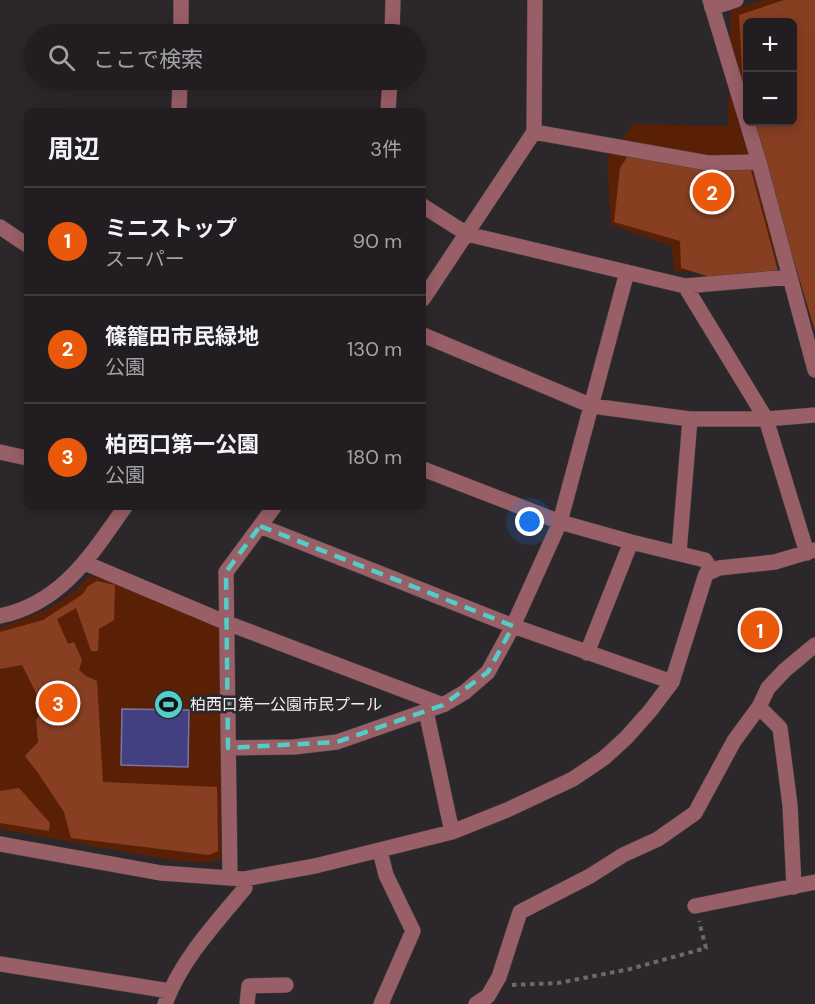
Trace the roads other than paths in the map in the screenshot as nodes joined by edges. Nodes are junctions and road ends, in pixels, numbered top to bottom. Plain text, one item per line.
1 (181, 0) edge
2 (393, 0) edge
3 (535, 0) edge
4 (736, 0) edge
5 (711, 4) edge
6 (181, 24) edge
7 (392, 24) edge
8 (180, 90) edge
9 (389, 90) edge
10 (179, 108) edge
11 (388, 108) edge
12 (534, 132) junction
13 (759, 162) junction
14 (426, 208) edge
15 (0, 227) edge
16 (467, 234) junction
17 (24, 242) edge
18 (627, 272) junction
19 (790, 277) junction
20 (685, 286) junction
21 (426, 295) edge
22 (426, 336) edge
23 (815, 370) edge
24 (592, 406) junction
25 (815, 415) edge
26 (690, 419) junction
27 (766, 419) junction
28 (0, 452) edge
29 (24, 457) edge
30 (426, 470) edge
31 (123, 510) edge
32 (272, 510) edge
33 (560, 522) junction
34 (260, 526) junction
35 (631, 542) junction
36 (811, 551) edge
37 (679, 554) junction
38 (85, 563) junction
39 (712, 570) junction
40 (0, 616) edge
41 (227, 623) junction
42 (513, 626) junction
43 (815, 645) edge
44 (587, 653) junction
45 (672, 682) junction
46 (442, 705) junction
47 (759, 707) junction
48 (426, 711) junction
49 (228, 748) junction
50 (452, 832) junction
51 (0, 843) edge
52 (380, 851) junction
53 (237, 878) junction
54 (815, 882) edge
55 (794, 887) junction
56 (695, 906) road end
57 (0, 964) edge
58 (286, 985) dead end
59 (167, 998) edge
60 (247, 1004) edge
61 (381, 1004) edge
62 (476, 1004) edge

1 - 6 street
2 - 7 street
3 - 12 street
4 - 5 street
5 - 13 street
8 - 10 street
9 - 11 street
12 - 13 street
12 - 16 street
13 - 19 street
14 - 16 street
15 - 17 street
16 - 18 street
16 - 21 street
18 - 20 street
18 - 24 street
19 - 20 street
19 - 23 street
20 - 27 street
22 - 24 street
24 - 26 street
24 - 33 street
25 - 27 street
26 - 27 street
26 - 37 street
27 - 36 street
28 - 29 street
30 - 33 street
31 - 38 street
32 - 34 street
33 - 35 street
33 - 42 street
34 - 41 street
34 - 42 street
35 - 37 street
35 - 44 street
36 - 39 street
37 - 39 street
38 - 40 street
38 - 41 street
39 - 45 street
41 - 46 street
41 - 49 street
42 - 44 street
42 - 46 street
43 - 47 street
44 - 45 street
45 - 50 street
46 - 48 street
47 - 55 street
47 - 62 street
48 - 49 street
48 - 50 street
49 - 53 street
50 - 52 street
51 - 53 street
52 - 53 street
52 - 61 street
53 - 59 street
54 - 55 street
55 - 56 street
57 - 59 street
58 - 60 street

